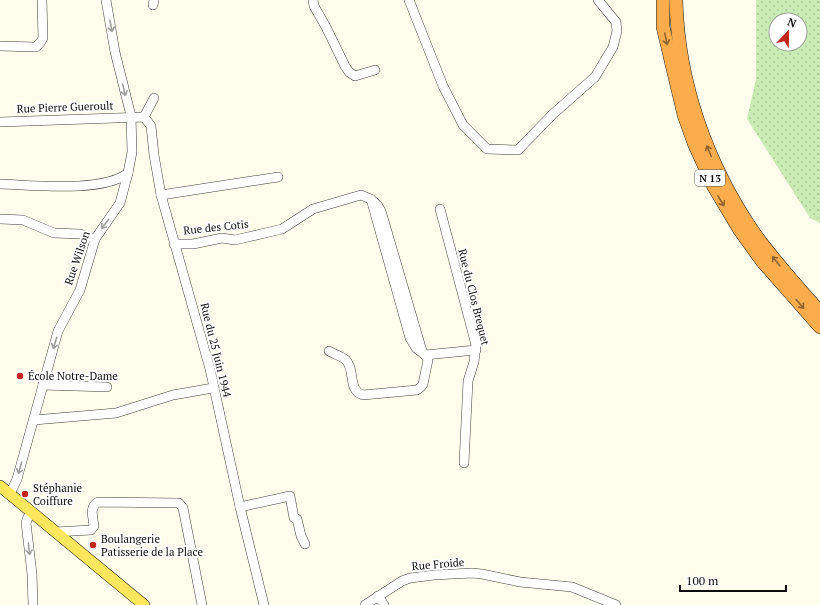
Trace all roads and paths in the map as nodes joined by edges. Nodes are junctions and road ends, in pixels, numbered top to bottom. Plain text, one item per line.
1 (42, 0) edge
2 (106, 0) edge
3 (313, 0) edge
4 (409, 0) edge
5 (598, 0) edge
6 (663, 0) edge
7 (676, 0) edge
8 (0, 46) edge
9 (375, 70) dead end
10 (154, 98) dead end
11 (131, 116) junction
12 (144, 117) junction
13 (0, 122) edge
14 (128, 173) junction
15 (278, 177) dead end
16 (112, 181) junction
17 (0, 184) edge
18 (124, 191) junction
19 (161, 195) junction
20 (440, 209) dead end
21 (0, 219) edge
22 (94, 239) junction
23 (174, 244) junction
24 (820, 312) edge
25 (820, 327) edge
26 (476, 350) junction
27 (328, 352) dead end
28 (424, 353) junction
29 (43, 385) junction
30 (107, 387) dead end
31 (213, 388) junction
32 (34, 420) junction
33 (464, 463) dead end
34 (0, 486) edge
35 (10, 494) junction
36 (240, 507) junction
37 (32, 512) junction
38 (55, 532) junction
39 (305, 544) dead end
40 (378, 596) junction
41 (33, 605) edge
42 (144, 605) edge
43 (202, 605) edge
44 (264, 605) edge
45 (365, 605) edge
46 (384, 605) edge
47 (616, 605) edge

1 - 8 street
2 -> 11 street, Rue Wilson
3 - 9 street
4 - 5 street
6 -> 25 highway, N 13
24 -> 7 highway, N 13
10 - 12 street
11 - 12 street
11 - 13 street, Rue Pierre Gueroult
11 - 14 street, Rue Wilson
12 - 19 street, Rue du 25 Juin 1944
14 - 16 street
14 - 18 street, Rue Wilson
15 - 19 street
16 - 17 street
16 - 18 street
18 -> 22 street, Rue Wilson
19 - 23 street, Rue du 25 Juin 1944
20 - 26 street, Rue du Clos Brequet
21 - 22 street
22 -> 29 street, Rue Wilson
23 - 28 street, Rue des Cotis
23 - 31 street, Rue du 25 Juin 1944
26 - 28 street
26 - 33 street, Rue du Clos Brequet
27 - 28 street
29 - 30 street
29 - 32 street, Rue Wilson
31 - 32 street
31 - 36 street, Rue du 25 Juin 1944
32 -> 35 street, Rue Wilson
34 - 35 main road
35 - 37 main road
36 - 39 street
36 - 44 street, Rue du 25 Juin 1944
37 - 38 main road
37 -> 41 street
38 - 42 main road
38 - 43 street
40 - 45 street, Rue Froide
40 - 46 street
40 - 47 street, Rue Froide

